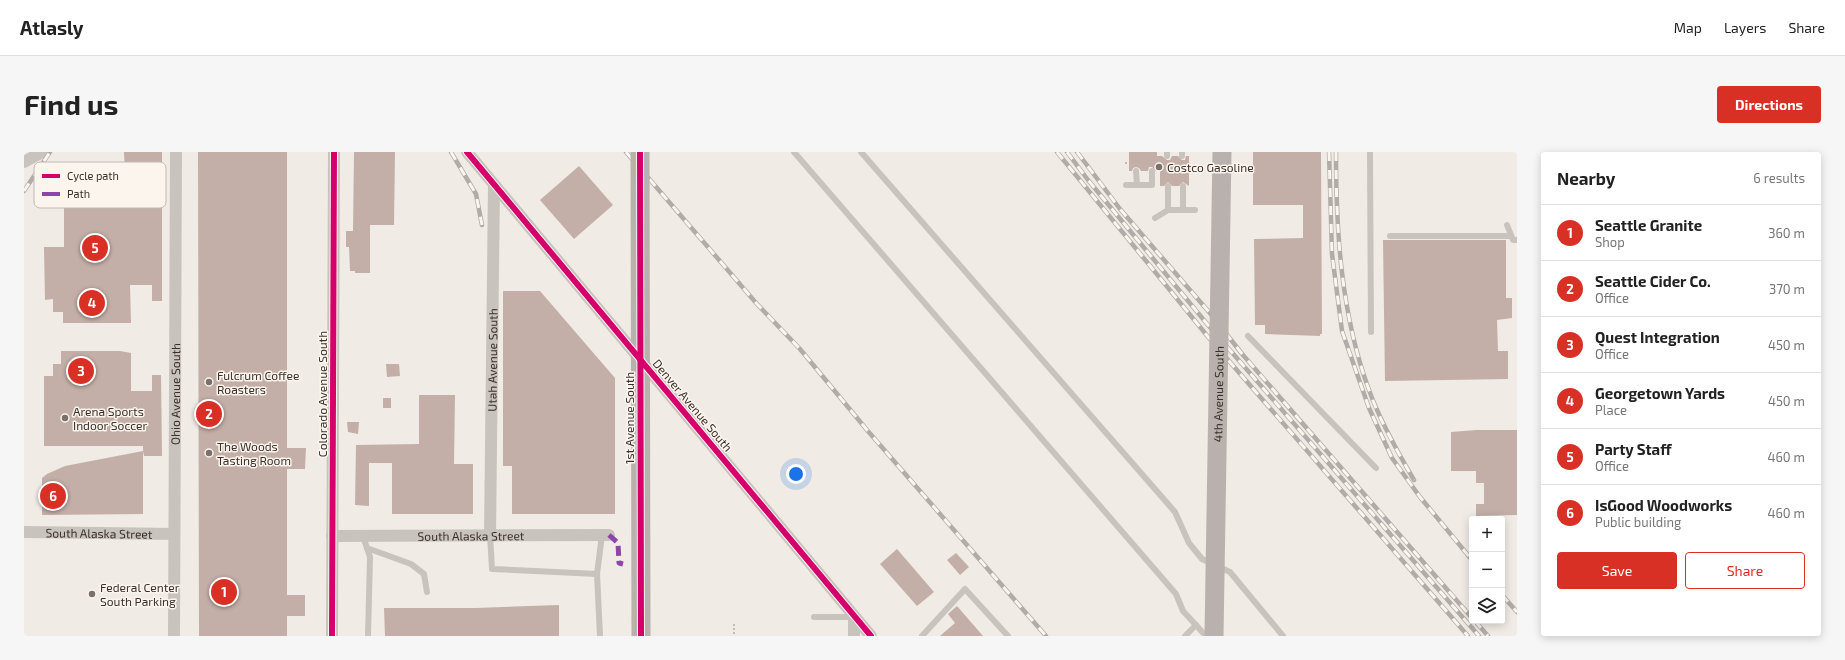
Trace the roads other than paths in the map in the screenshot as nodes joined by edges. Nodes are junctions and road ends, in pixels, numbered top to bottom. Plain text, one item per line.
1 (42, 152) edge
2 (176, 152) edge
3 (334, 152) edge
4 (467, 152) edge
5 (640, 152) edge
6 (794, 152) edge
7 (861, 152) edge
8 (1222, 152) edge
9 (1370, 152) edge
10 (24, 162) edge
11 (1136, 171) dead end
12 (1152, 171) dead end
13 (494, 185) junction
14 (1126, 185) dead end
15 (1137, 185) junction
16 (1168, 186) dead end
17 (1183, 186) dead end
18 (1168, 210) junction
19 (1183, 210) junction
20 (1195, 210) dead end
21 (1155, 218) dead end
22 (1507, 225) dead end
23 (1390, 236) dead end
24 (1511, 236) junction
25 (1517, 240) edge
26 (1371, 332) dead end
27 (1248, 336) dead end
28 (1376, 468) dead end
29 (24, 532) edge
30 (174, 534) junction
31 (490, 535) junction
32 (606, 535) joint
33 (332, 536) junction
34 (363, 536) junction
35 (367, 548) junction
36 (597, 574) junction
37 (427, 592) dead end
38 (814, 617) dead end
39 (854, 617) junction
40 (1196, 625) junction
41 (174, 636) edge
42 (332, 636) edge
43 (368, 636) edge
44 (600, 636) edge
45 (641, 636) edge
46 (854, 636) edge
47 (871, 636) edge
48 (922, 636) edge
49 (1008, 636) edge
50 (1185, 636) edge
51 (1206, 636) edge
52 (1214, 636) edge
53 (1283, 636) edge

1 - 10 street
2 - 30 street, Ohio Avenue South
3 - 33 street, Colorado Avenue South
4 - 13 street, Denver Avenue South
5 - 45 main road, 1st Avenue South, bridge
6 - 40 lane
7 - 53 lane
8 - 52 main road, 4th Avenue South, bridge
9 - 26 lane
11 - 15 lane
12 - 15 lane
13 - 31 street, Utah Avenue South
13 - 39 street, Denver Avenue South
14 - 15 lane
16 - 18 lane
17 - 19 lane
18 - 19 lane
18 - 21 lane
19 - 20 lane
22 - 24 lane
23 - 24 lane
24 - 25 lane
27 - 28 lane
29 - 30 street, South Alaska Street
30 - 41 street, Ohio Avenue South
31 - 32 street, South Alaska Street
31 - 34 street, South Alaska Street
31 - 36 lane
32 - 36 lane
33 - 34 street, South Alaska Street
33 - 42 street, Colorado Avenue South
34 - 35 lane
35 - 37 lane
35 - 43 lane
36 - 44 lane
38 - 39 lane
39 - 46 street
39 - 47 street, Denver Avenue South
40 - 50 lane
40 - 51 lane
48 - 49 lane

